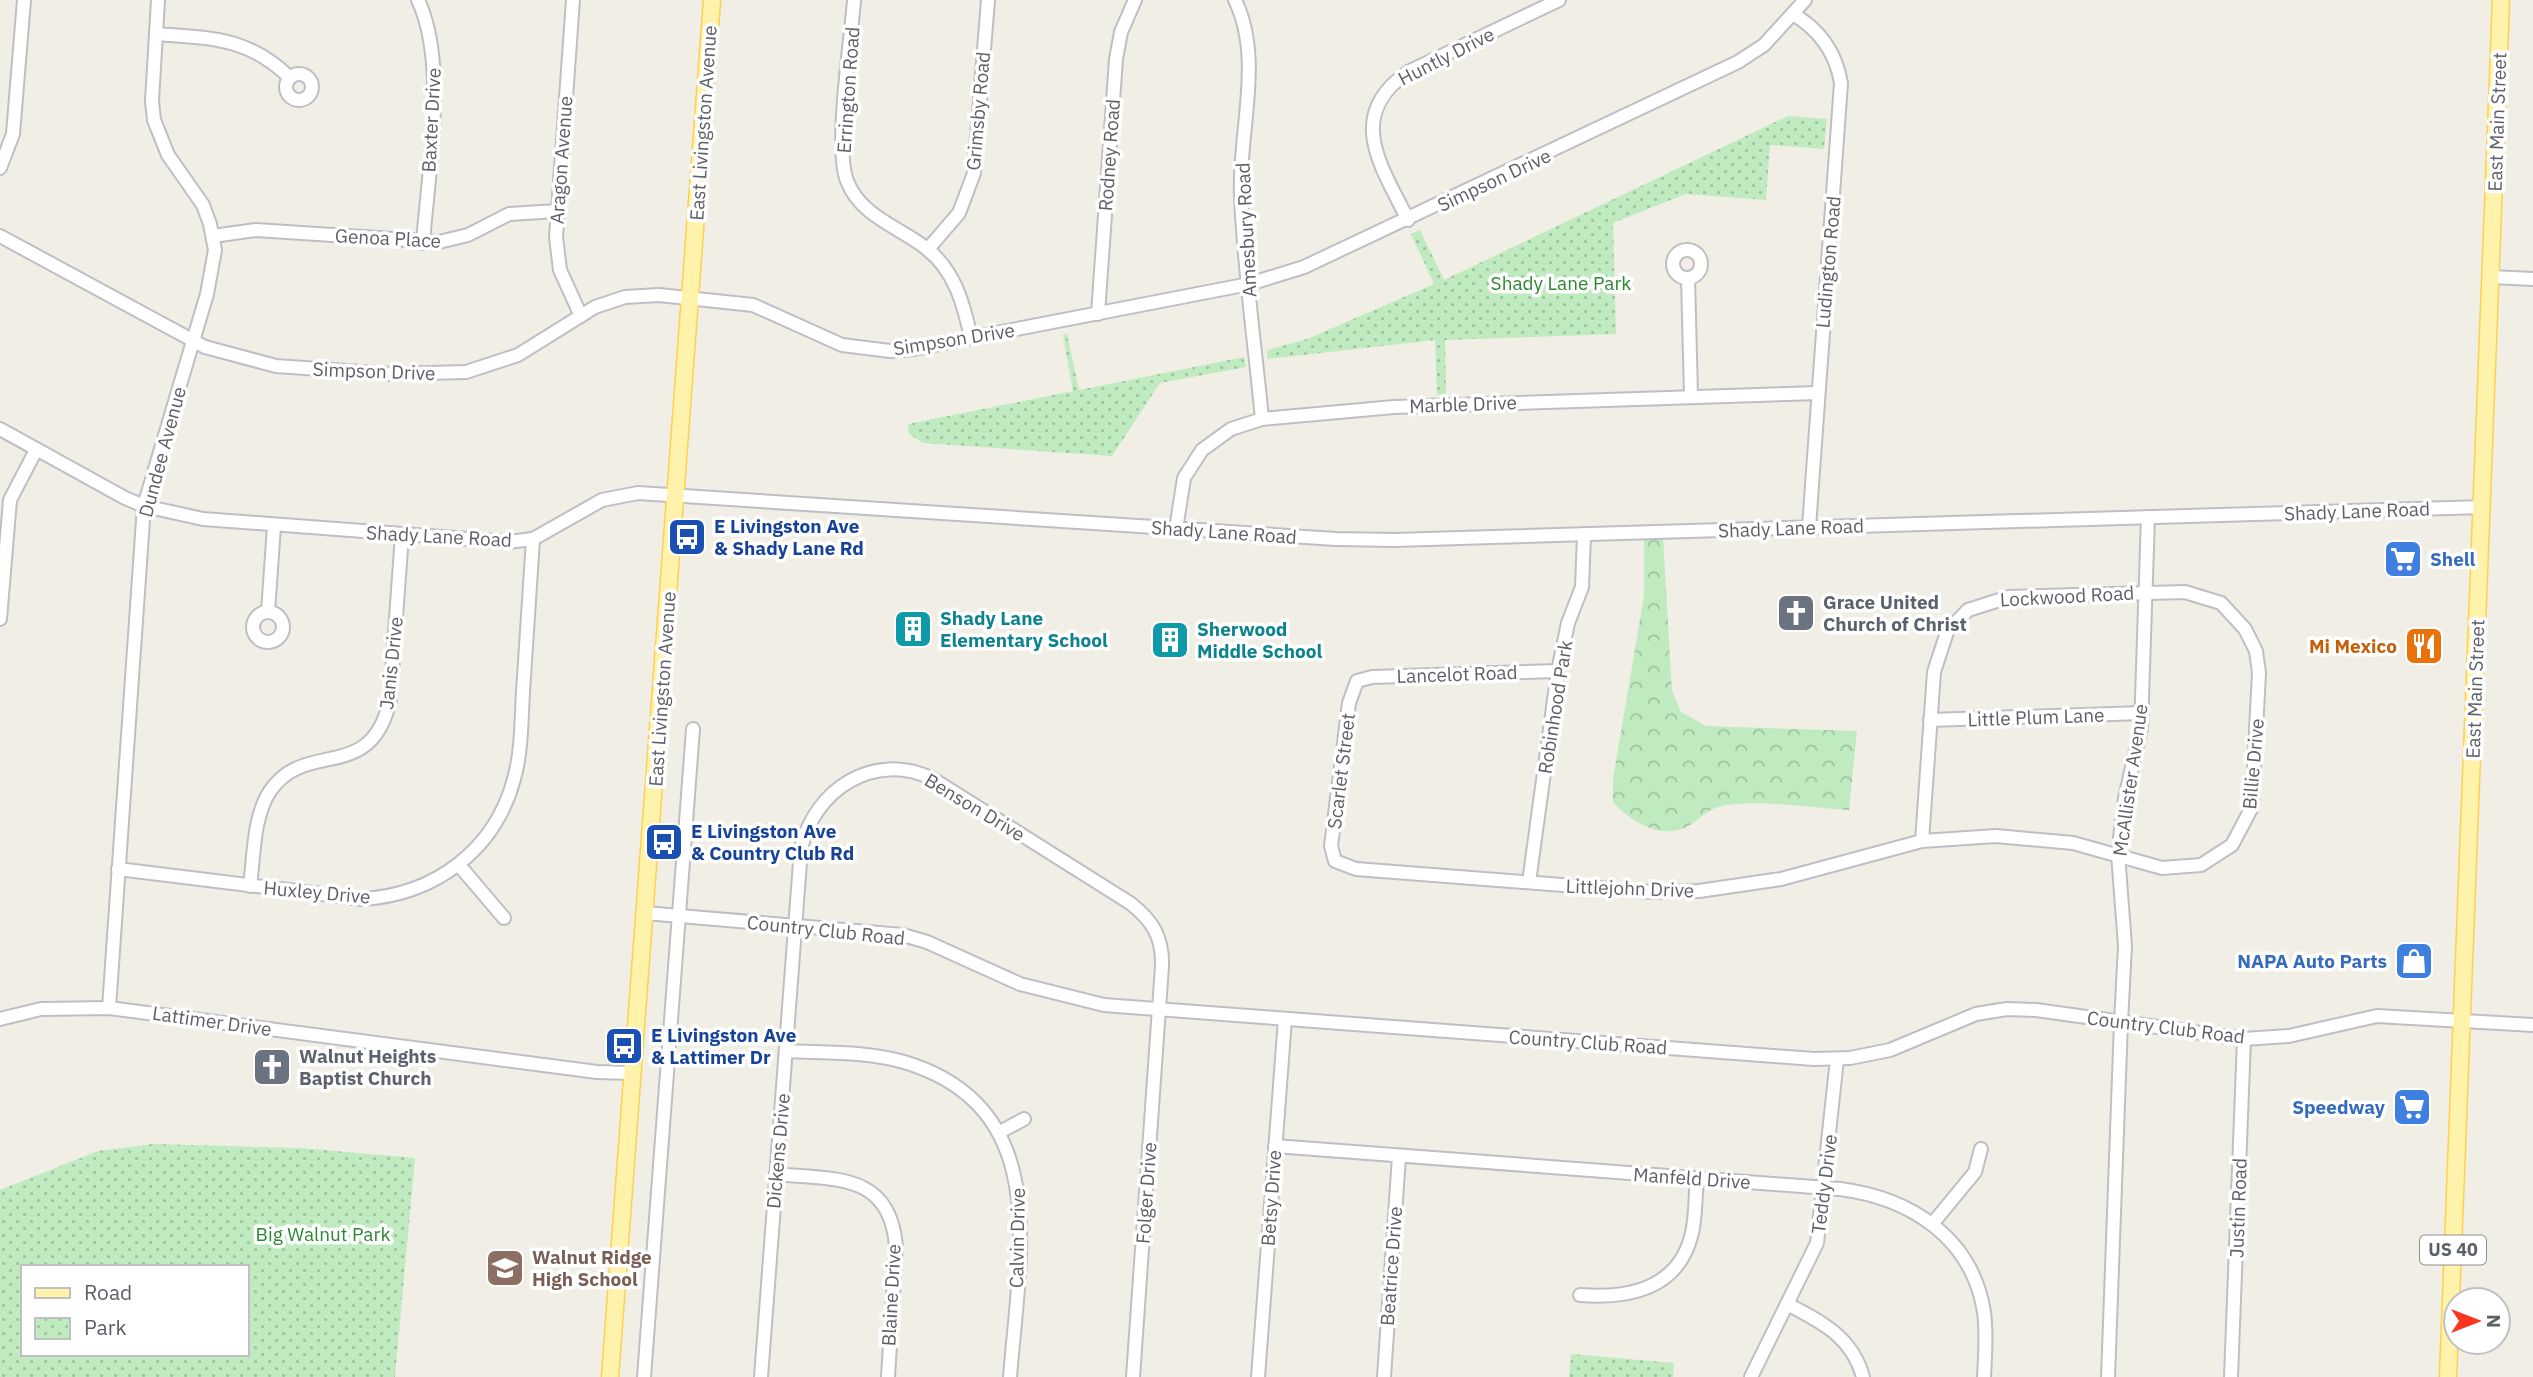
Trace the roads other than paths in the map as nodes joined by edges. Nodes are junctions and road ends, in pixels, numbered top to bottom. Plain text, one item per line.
1 (24, 0) edge
2 (158, 0) edge
3 (418, 0) edge
4 (573, 0) edge
5 (712, 0) edge
6 (854, 0) edge
7 (988, 0) edge
8 (1135, 0) edge
9 (1235, 0) edge
10 (1559, 0) edge
11 (1805, 0) edge
12 (2501, 0) edge
13 (1793, 14) junction
14 (156, 34) junction
15 (290, 78) dead end
16 (0, 169) edge
17 (558, 211) junction
18 (1408, 220) junction
19 (0, 236) edge
20 (213, 236) junction
21 (423, 243) junction
22 (928, 249) junction
23 (2491, 277) junction
24 (1688, 278) dead end
25 (2533, 279) edge
26 (1249, 284) junction
27 (690, 298) junction
28 (1098, 314) junction
29 (581, 316) junction
30 (971, 338) junction
31 (193, 341) junction
32 (1817, 393) junction
33 (1691, 396) junction
34 (1262, 419) junction
35 (0, 429) edge
36 (36, 450) junction
37 (676, 495) junction
38 (144, 506) junction
39 (2482, 507) junction
40 (2148, 517) junction
41 (274, 526) junction
42 (1809, 527) junction
43 (1176, 529) junction
44 (1584, 534) junction
45 (402, 535) junction
46 (533, 539) junction
47 (2146, 593) junction
48 (268, 612) dead end
49 (2235, 615) joint
50 (0, 619) edge
51 (1558, 671) junction
52 (1357, 681) joint
53 (2142, 713) junction
54 (1930, 720) junction
55 (693, 729) dead end
56 (1922, 841) junction
57 (2118, 854) junction
58 (1335, 861) joint
59 (459, 865) junction
60 (118, 869) junction
61 (1529, 883) junction
62 (250, 886) junction
63 (645, 913) junction
64 (678, 916) junction
65 (503, 918) dead end
66 (796, 926) junction
67 (109, 1007) junction
68 (1158, 1008) junction
69 (0, 1019) edge
70 (1284, 1019) junction
71 (2462, 1019) junction
72 (2121, 1022) junction
73 (2533, 1025) edge
74 (2245, 1038) junction
75 (787, 1051) junction
76 (1837, 1059) junction
77 (632, 1073) junction
78 (1024, 1119) dead end
79 (999, 1132) junction
80 (1275, 1146) junction
81 (1982, 1149) dead end
82 (1399, 1156) junction
83 (776, 1174) junction
84 (1697, 1179) junction
85 (1824, 1188) junction
86 (1933, 1223) junction
87 (1580, 1295) dead end
88 (1787, 1304) junction
89 (610, 1377) edge
90 (644, 1377) edge
91 (761, 1377) edge
92 (888, 1377) edge
93 (1010, 1377) edge
94 (1133, 1377) edge
95 (1258, 1377) edge
96 (1384, 1377) edge
97 (1751, 1377) edge
98 (1863, 1377) edge
99 (1984, 1377) edge
100 (2108, 1377) edge
101 (2231, 1377) edge
102 (2448, 1377) edge

1 - 16 street
2 - 14 street, Dundee Avenue
3 - 21 street, Baxter Drive
4 - 17 street, Aragon Avenue
5 - 27 main road, East Livingston Avenue
6 - 22 street, Errington Road
7 - 22 street, Grimsby Road
8 - 28 street, Rodney Road
9 - 26 street, Amesbury Road
10 - 18 street, Huntly Drive
11 - 13 street, Simpson Drive
12 - 23 main road, East Main Street / US 40
13 - 18 street, Simpson Drive
13 - 32 street, Ludington Road
14 - 15 street
14 - 20 street, Dundee Avenue
17 - 21 street, Genoa Place
17 - 29 street, Aragon Avenue
18 - 26 street, Simpson Drive
19 - 31 street, Simpson Drive
20 - 21 street, Genoa Place
20 - 31 street, Dundee Avenue
22 - 30 street, Errington Road
23 - 25 street
23 - 39 main road, East Main Street / US 40
24 - 33 street
26 - 28 street, Simpson Drive
26 - 34 street, Amesbury Road
27 - 29 street, Simpson Drive
27 - 30 street, Simpson Drive
27 - 37 main road, East Livingston Avenue
28 - 30 street, Simpson Drive
29 - 31 street, Simpson Drive
31 - 38 street, Dundee Avenue
32 - 33 street, Marble Drive
32 - 42 street, Ludington Road
33 - 34 street, Marble Drive
34 - 43 street, Marble Drive
35 - 36 street, Shady Lane Road
36 - 38 street, Shady Lane Road
36 - 50 street
37 - 43 street, Shady Lane Road
37 - 46 street, Shady Lane Road
37 - 63 main road, East Livingston Avenue
38 - 41 street, Shady Lane Road
38 - 60 street, Dundee Avenue
39 - 40 street, Shady Lane Road
39 - 71 main road, East Main Street / US 40
40 - 42 street, Shady Lane Road
40 - 47 street, McAllister Avenue
41 - 45 street, Shady Lane Road
41 - 48 street
42 - 44 street, Shady Lane Road
43 - 44 street, Shady Lane Road
44 - 51 street, Robinhood Park
45 - 46 street, Shady Lane Road
45 - 62 street, Janis Drive
46 - 59 street, Huxley Drive
47 - 49 street, Lockwood Road
47 - 53 street, McAllister Avenue
47 - 54 street, Lockwood Road
49 - 57 street, Billie Drive
51 - 52 street, Lancelot Road
51 - 61 street, Robinhood Park
52 - 58 street, Scarlet Street
53 - 54 street, Little Plum Lane
53 - 57 street, McAllister Avenue
54 - 56 street, Lockwood Road
55 - 64 street
56 - 57 street, Billie Drive
56 - 61 street, Littlejohn Drive
57 - 72 street, McAllister Avenue
58 - 61 street, Littlejohn Drive
59 - 62 street, Huxley Drive
59 - 65 street
60 - 62 street, Huxley Drive
60 - 67 street, Dundee Avenue
63 - 64 street, Country Club Road
63 - 77 main road, East Livingston Avenue
64 - 66 street, Country Club Road
64 - 90 street
66 - 68 street, Country Club Road
66 - 68 street, Benson Drive
66 - 75 street, Dickens Drive
67 - 69 street, Lattimer Drive
67 - 77 street, Lattimer Drive
68 - 70 street, Country Club Road
68 - 94 street, Folger Drive
70 - 76 street, Country Club Road
70 - 80 street, Betsy Drive
71 - 73 street, Country Club Road
71 - 74 street, Country Club Road
71 - 102 main road, East Main Street / US 40
72 - 74 street, Country Club Road
72 - 76 street, Country Club Road
72 - 100 street, McAllister Avenue
74 - 101 street, Justin Road
75 - 79 street, Calvin Drive
75 - 83 street, Dickens Drive
76 - 85 street, Teddy Drive
77 - 89 main road, East Livingston Avenue
78 - 79 street
79 - 93 street, Calvin Drive
80 - 82 street, Manfeld Drive
80 - 95 street, Betsy Drive
81 - 86 street
82 - 84 street, Manfeld Drive
82 - 96 street, Beatrice Drive
83 - 91 street, Dickens Drive
83 - 92 street, Blaine Drive
84 - 85 street, Manfeld Drive
84 - 87 street
85 - 86 street, Manfeld Drive
85 - 88 street, Teddy Drive
86 - 99 street, Manfeld Drive
88 - 97 street, Teddy Drive
88 - 98 street

